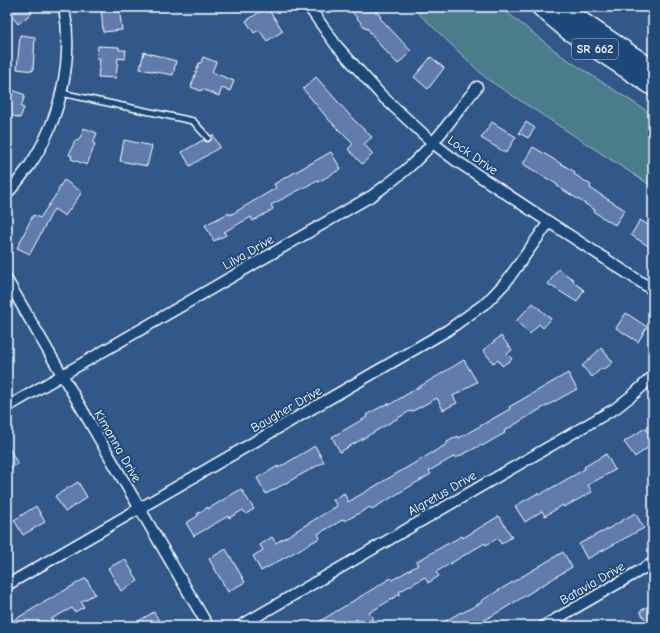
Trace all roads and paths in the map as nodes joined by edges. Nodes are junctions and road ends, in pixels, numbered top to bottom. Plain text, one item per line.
1 (64, 7) edge
2 (309, 7) edge
3 (540, 7) edge
4 (561, 7) edge
5 (653, 69) edge
6 (477, 87) dead end
7 (653, 87) edge
8 (61, 93) junction
9 (208, 138) dead end
10 (433, 143) junction
11 (7, 194) edge
12 (549, 222) junction
13 (7, 280) edge
14 (653, 290) edge
15 (62, 376) junction
16 (653, 376) edge
17 (7, 407) edge
18 (139, 509) junction
19 (653, 563) edge
20 (7, 585) edge
21 (208, 626) edge
22 (240, 626) edge
23 (544, 626) edge

1 - 8 street
2 - 10 street, Lock Drive
3 - 7 main road, SR 662
4 - 5 main road, SR 662
6 - 10 street, Lilva Drive
8 - 9 lane
8 - 11 street
10 - 12 street, Lock Drive
10 - 15 street, Lilva Drive
12 - 14 street, Lock Drive
12 - 18 street, Baugher Drive
13 - 15 street, Kimanna Drive
15 - 17 street, Lilva Drive
15 - 18 street, Kimanna Drive
16 - 22 street, Algretus Drive
18 - 20 street, Baugher Drive
18 - 21 street, Kimanna Drive
19 - 23 street, Batavia Drive

